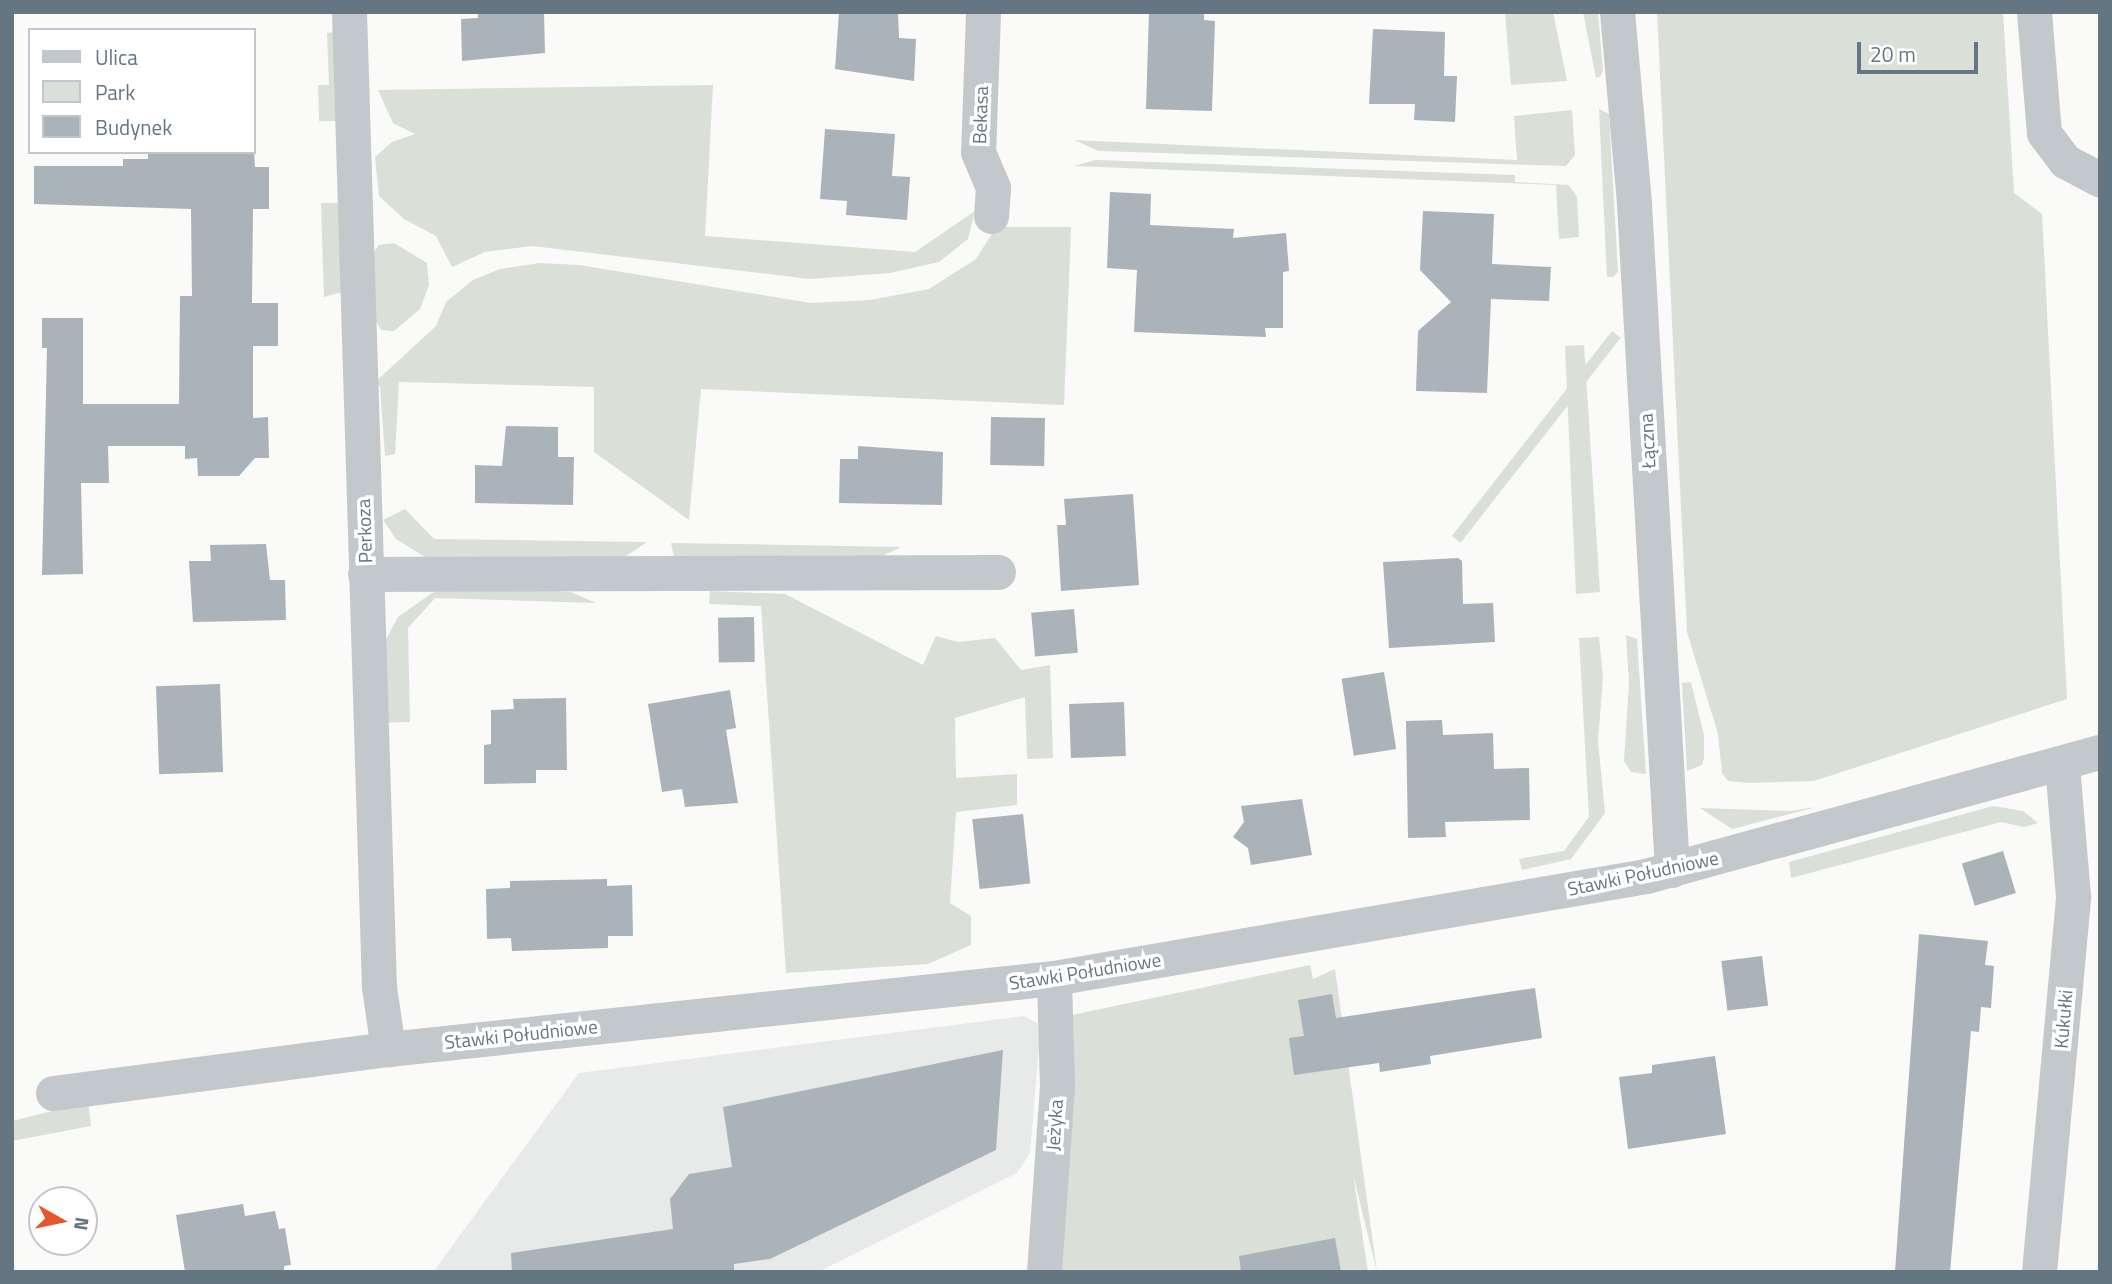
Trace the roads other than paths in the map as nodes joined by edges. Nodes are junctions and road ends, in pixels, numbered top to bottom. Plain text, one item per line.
1 (349, 12) edge
2 (983, 12) edge
3 (1617, 12) edge
4 (2034, 12) edge
5 (2100, 180) edge
6 (991, 216) dead end
7 (998, 572) dead end
8 (365, 573) junction
9 (2100, 752) edge
10 (2062, 765) junction
11 (1672, 870) junction
12 (1054, 978) junction
13 (388, 1048) junction
14 (52, 1093) dead end
15 (1044, 1272) edge
16 (2039, 1272) edge

1 - 8 street, Perkoza
2 - 6 street, Bekasa
3 - 11 street, Łączna
4 - 5 street
7 - 8 street
8 - 13 street, Perkoza
9 - 10 street, Stawki Południowe
10 - 11 street, Stawki Południowe
10 - 16 street, Kukułki
11 - 12 street, Stawki Południowe
12 - 13 street, Stawki Południowe
12 - 15 street, Jeżyka
13 - 14 street, Stawki Południowe

